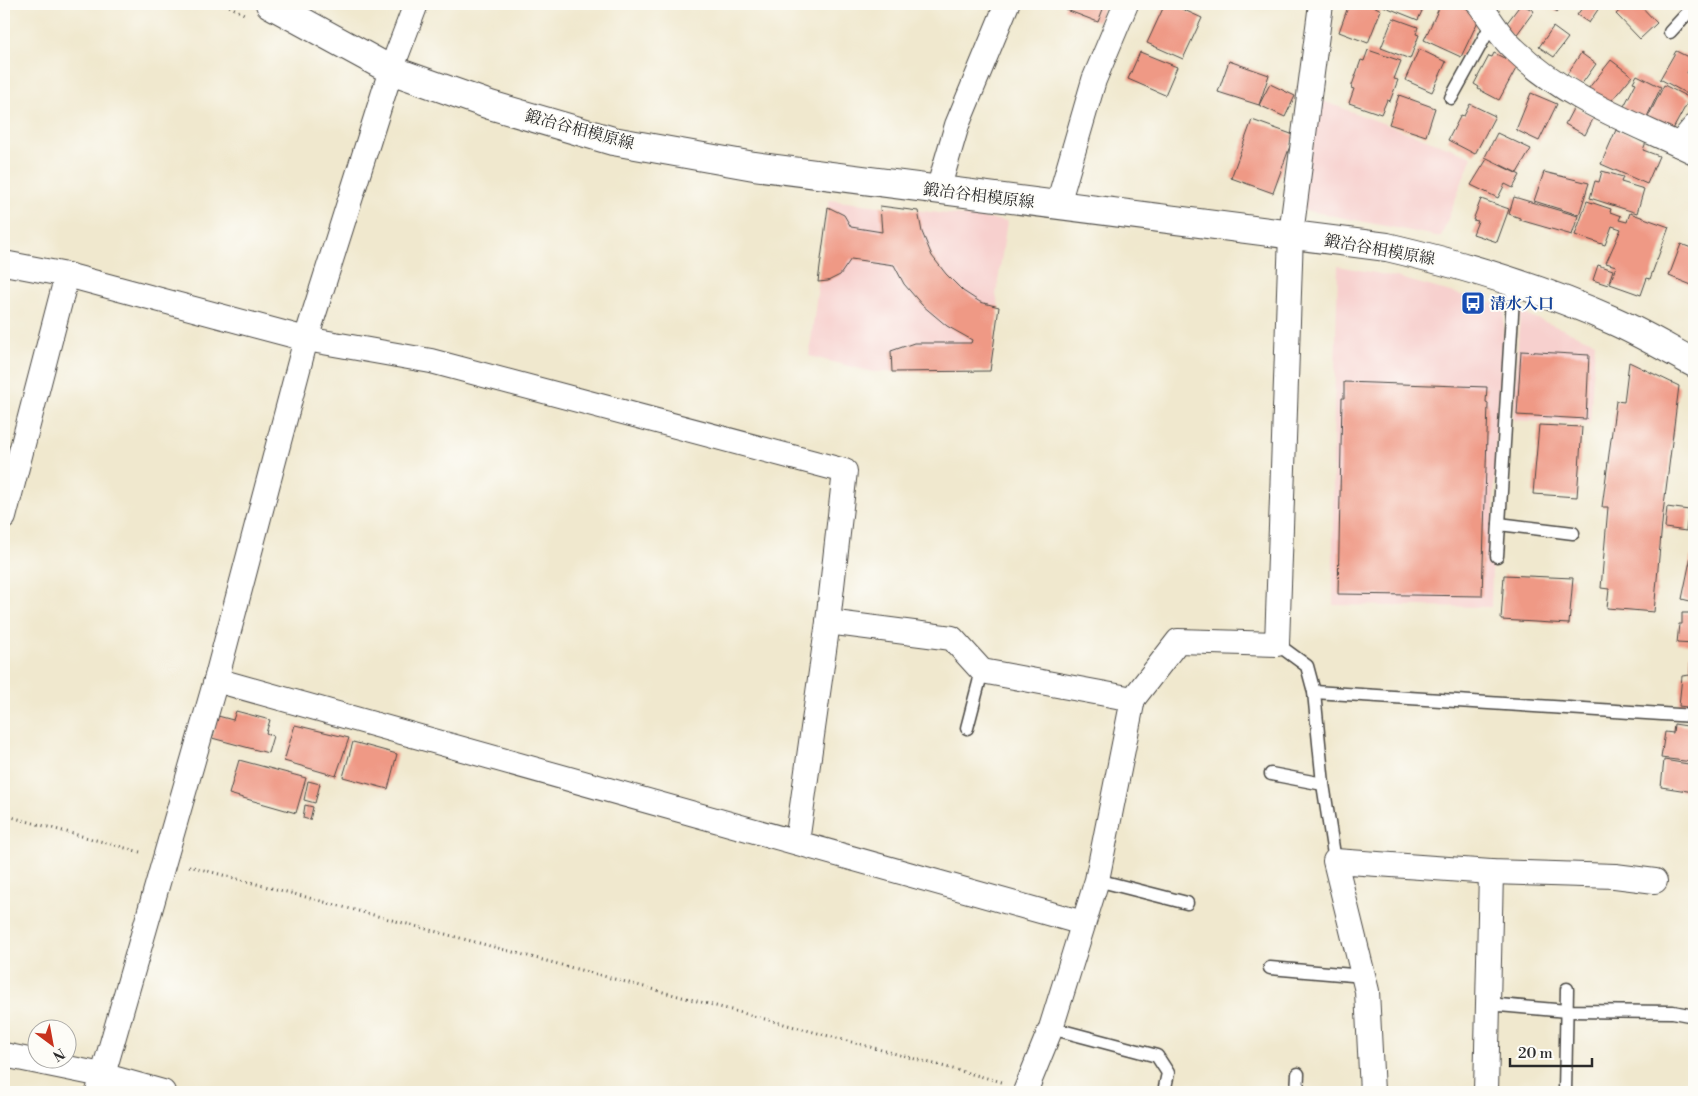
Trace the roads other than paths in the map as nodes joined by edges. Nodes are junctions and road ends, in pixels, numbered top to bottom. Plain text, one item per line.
1 (270, 4) edge
2 (416, 4) edge
3 (1007, 4) edge
4 (1126, 4) edge
5 (1321, 4) edge
6 (1694, 6) edge
7 (1486, 13) edge
8 (1670, 32) dead end
9 (391, 70) junction
10 (1451, 98) dead end
11 (1689, 142) edge
12 (938, 190) junction
13 (1058, 204) junction
14 (1291, 234) junction
15 (4, 263) edge
16 (67, 275) junction
17 (1514, 282) junction
18 (306, 338) junction
19 (1694, 363) edge
20 (4, 517) edge
21 (1499, 524) junction
22 (1573, 532) dead end
23 (1497, 556) dead end
24 (828, 622) junction
25 (1277, 644) junction
26 (982, 671) junction
27 (216, 680) junction
28 (1314, 692) junction
29 (1132, 699) junction
30 (1694, 716) edge
31 (966, 728) dead end
32 (1271, 774) dead end
33 (1323, 784) junction
34 (797, 842) junction
35 (1335, 861) junction
36 (1491, 872) junction
37 (1097, 880) junction
38 (1655, 881) dead end
39 (1187, 903) dead end
40 (1083, 923) junction
41 (1270, 968) dead end
42 (1364, 976) junction
43 (1567, 989) dead end
44 (1488, 1004) junction
45 (1566, 1011) junction
46 (1694, 1016) edge
47 (1051, 1028) junction
48 (4, 1055) edge
49 (1298, 1074) dead end
50 (100, 1084) edge
51 (1026, 1090) edge
52 (163, 1092) edge
53 (1164, 1092) edge
54 (1297, 1092) edge
55 (1372, 1092) edge
56 (1486, 1092) edge
57 (1565, 1092) edge

1 - 9 main road, 鍛冶谷相模原線
2 - 9 street
3 - 12 street
4 - 13 street
5 - 14 street
6 - 8 lane
7 - 10 lane
7 - 11 street
9 - 12 main road, 鍛冶谷相模原線
9 - 18 street
12 - 13 main road, 鍛冶谷相模原線
13 - 14 main road, 鍛冶谷相模原線
14 - 17 main road, 鍛冶谷相模原線
14 - 25 street
15 - 16 street
16 - 18 street
16 - 20 street
17 - 19 main road, 鍛冶谷相模原線
17 - 21 lane
18 - 24 street
18 - 27 street
21 - 22 lane
21 - 23 lane
24 - 26 street
24 - 34 street
25 - 28 lane
25 - 29 street
26 - 29 street
26 - 31 lane
27 - 34 street
27 - 50 street
28 - 30 lane
28 - 33 lane
29 - 37 street
32 - 33 lane
33 - 35 lane
34 - 40 street
35 - 36 street
35 - 42 street
36 - 38 street
36 - 44 street
37 - 39 lane
37 - 40 street
40 - 47 street
41 - 42 lane
42 - 55 street
43 - 45 lane
44 - 45 lane
44 - 56 street
45 - 46 lane
45 - 57 lane
47 - 51 street
47 - 53 lane
48 - 50 street
49 - 54 lane
50 - 52 street

